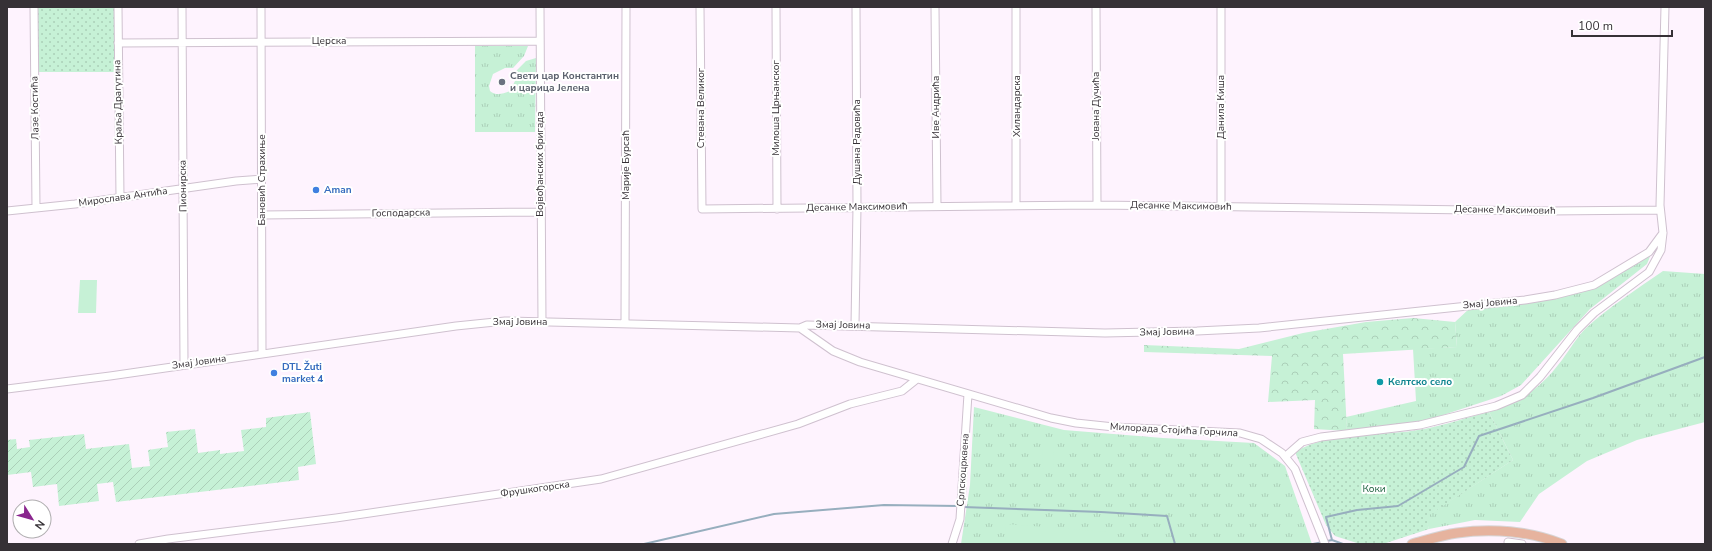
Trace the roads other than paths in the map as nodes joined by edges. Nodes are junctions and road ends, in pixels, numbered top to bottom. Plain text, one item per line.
1 (34, 7) edge
2 (118, 7) edge
3 (182, 7) edge
4 (261, 7) edge
5 (540, 7) edge
6 (626, 7) edge
7 (700, 7) edge
8 (776, 7) edge
9 (856, 7) edge
10 (935, 7) edge
11 (1016, 7) edge
12 (1096, 7) edge
13 (1221, 7) edge
14 (1665, 7) edge
15 (261, 41) junction
16 (540, 41) junction
17 (182, 42) junction
18 (118, 43) junction
19 (262, 179) junction
20 (183, 188) junction
21 (120, 198) junction
22 (1016, 205) junction
23 (1097, 205) junction
24 (937, 206) junction
25 (1221, 206) junction
26 (857, 207) junction
27 (36, 208) junction
28 (702, 209) joint
29 (777, 209) junction
30 (1660, 210) junction
31 (7, 211) edge
32 (540, 212) junction
33 (262, 214) junction
34 (1663, 233) junction
35 (542, 322) junction
36 (625, 324) junction
37 (856, 325) junction
38 (800, 328) junction
39 (262, 353) junction
40 (184, 364) junction
41 (917, 380) junction
42 (7, 389) edge
43 (968, 394) junction
44 (1286, 456) junction
45 (1508, 542) dead end
46 (139, 544) edge
47 (952, 544) edge
48 (1325, 544) edge
49 (1412, 544) edge
50 (1522, 544) edge
51 (1562, 544) edge

1 - 27 street, Лазе Костића
2 - 18 street, Краља Драгутина
3 - 17 street, Пионирска
4 - 15 street, Бановић Страхиње
5 - 16 street, Војвођанских бригада
6 - 36 street, Марије Бурсаћ
7 - 28 street, Стевана Великог
8 - 29 street, Милоша Црњанског
9 - 26 street, Душана Радовића
10 - 24 street, Иве Андрића
11 - 22 street, Хиландарска
12 - 23 street, Јована Дучића
13 - 25 street, Данила Киша
14 - 30 street
15 - 16 street, Церска
15 - 17 street, Церска
15 - 19 street, Бановић Страхиње
16 - 32 street, Војвођанских бригада
17 - 18 street, Церска
17 - 20 street, Пионирска
18 - 21 street, Краља Драгутина
19 - 20 street, Мирослава Антића
19 - 33 street, Бановић Страхиње
20 - 21 street, Мирослава Антића
20 - 40 street, Пионирска
21 - 27 street, Мирослава Антића
22 - 23 street, Десанке Максимовић
22 - 24 street, Десанке Максимовић
23 - 25 street, Десанке Максимовић
24 - 26 street, Десанке Максимовић
25 - 30 street, Десанке Максимовић
26 - 29 street, Десанке Максимовић
26 - 37 street, Душана Радовића
27 - 31 street, Мирослава Антића
28 - 29 street, Десанке Максимовић
30 - 34 street
32 - 33 street, Господарска
32 - 35 street, Војвођанских бригада
33 - 39 street, Бановић Страхиње
34 - 37 street, Змај Јовина
34 - 44 street
35 - 36 street, Змај Јовина
35 - 39 street, Змај Јовина
36 - 38 street, Змај Јовина
37 - 38 street, Змај Јовина
38 - 41 street, Милорада Стојића Горчила
39 - 40 street, Змај Јовина
40 - 42 street, Змај Јовина
41 - 43 street, Милорада Стојића Горчила
41 - 46 street, Фрушкогорска
43 - 44 street, Милорада Стојића Горчила
43 - 47 street, Српскоцрквена
44 - 48 street
45 - 50 street
49 - 51 main road

